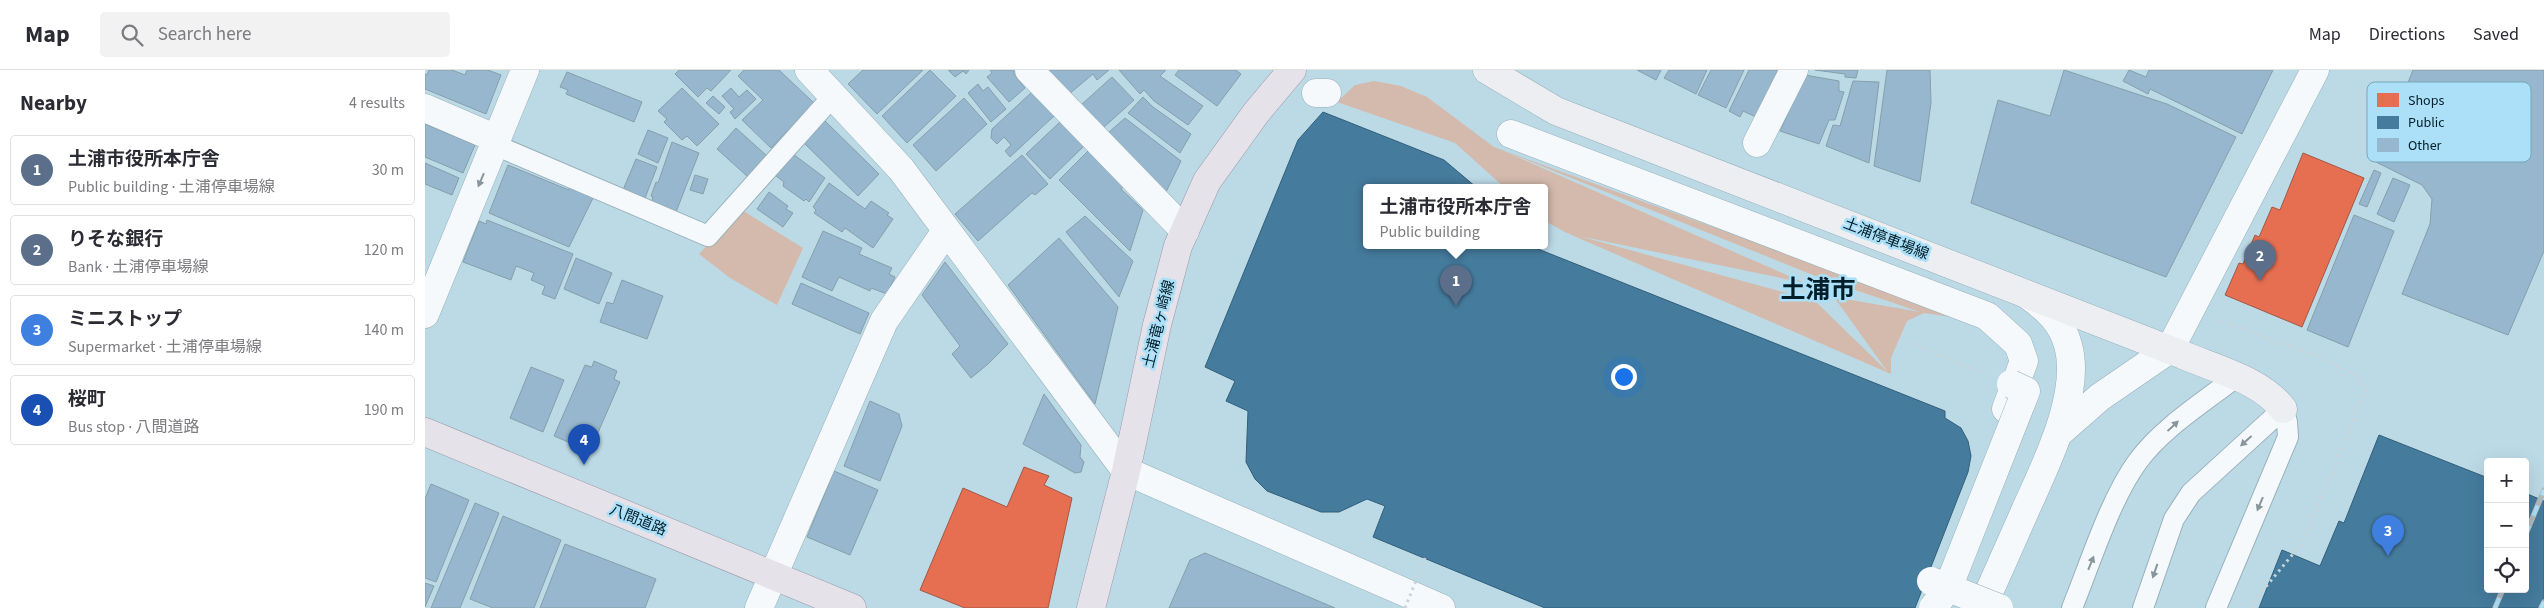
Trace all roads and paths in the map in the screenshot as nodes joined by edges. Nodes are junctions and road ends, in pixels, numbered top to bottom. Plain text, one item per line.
1 (525, 70) edge
2 (809, 70) edge
3 (1029, 70) edge
4 (1292, 70) edge
5 (1487, 70) edge
6 (1793, 70) edge
7 (2315, 70) edge
8 (834, 95) junction
9 (425, 108) edge
10 (1511, 134) dead end
11 (497, 142) junction
12 (1757, 143) dead end
13 (1185, 230) junction
14 (946, 231) junction
15 (2024, 292) junction
16 (425, 314) edge
17 (1913, 344) dead end
18 (2170, 349) junction
19 (2236, 377) junction
20 (2011, 384) joint
21 (2283, 409) junction
22 (425, 432) edge
23 (2060, 432) junction
24 (1126, 471) junction
25 (1425, 558) dead end
26 (773, 576) junction
27 (1937, 592) edge
28 (759, 608) edge
29 (852, 608) edge
30 (1091, 608) edge
31 (1405, 608) edge
32 (1441, 608) edge
33 (1929, 608) edge
34 (1982, 608) edge
35 (1999, 608) edge
36 (2073, 608) edge
37 (2143, 608) edge
38 (2216, 608) edge

1 - 11 street
2 - 8 street
3 - 13 street
4 - 13 main road, 土浦竜ヶ崎線
5 - 15 main road, 土浦停車場線
6 - 12 street
7 - 18 street
8 - 11 lane
8 - 14 street
9 - 11 street
10 - 33 street
11 -> 16 street
13 - 24 main road, 土浦竜ヶ崎線
14 - 24 street
14 - 26 street
15 - 18 main road, 土浦停車場線
15 - 23 street
17 - 20 path
18 - 19 main road, 土浦停車場線
18 - 23 street
19 - 21 main road, 土浦停車場線
36 -> 19 lane
20 - 27 street, bridge
21 -> 37 lane
21 -> 38 lane
22 - 26 main road, 八間道路
23 - 34 street
24 - 30 main road, 土浦竜ヶ崎線
24 - 32 street
25 - 31 path, bridge
26 - 28 street
26 - 29 main road, 八間道路
27 - 35 street, bridge

